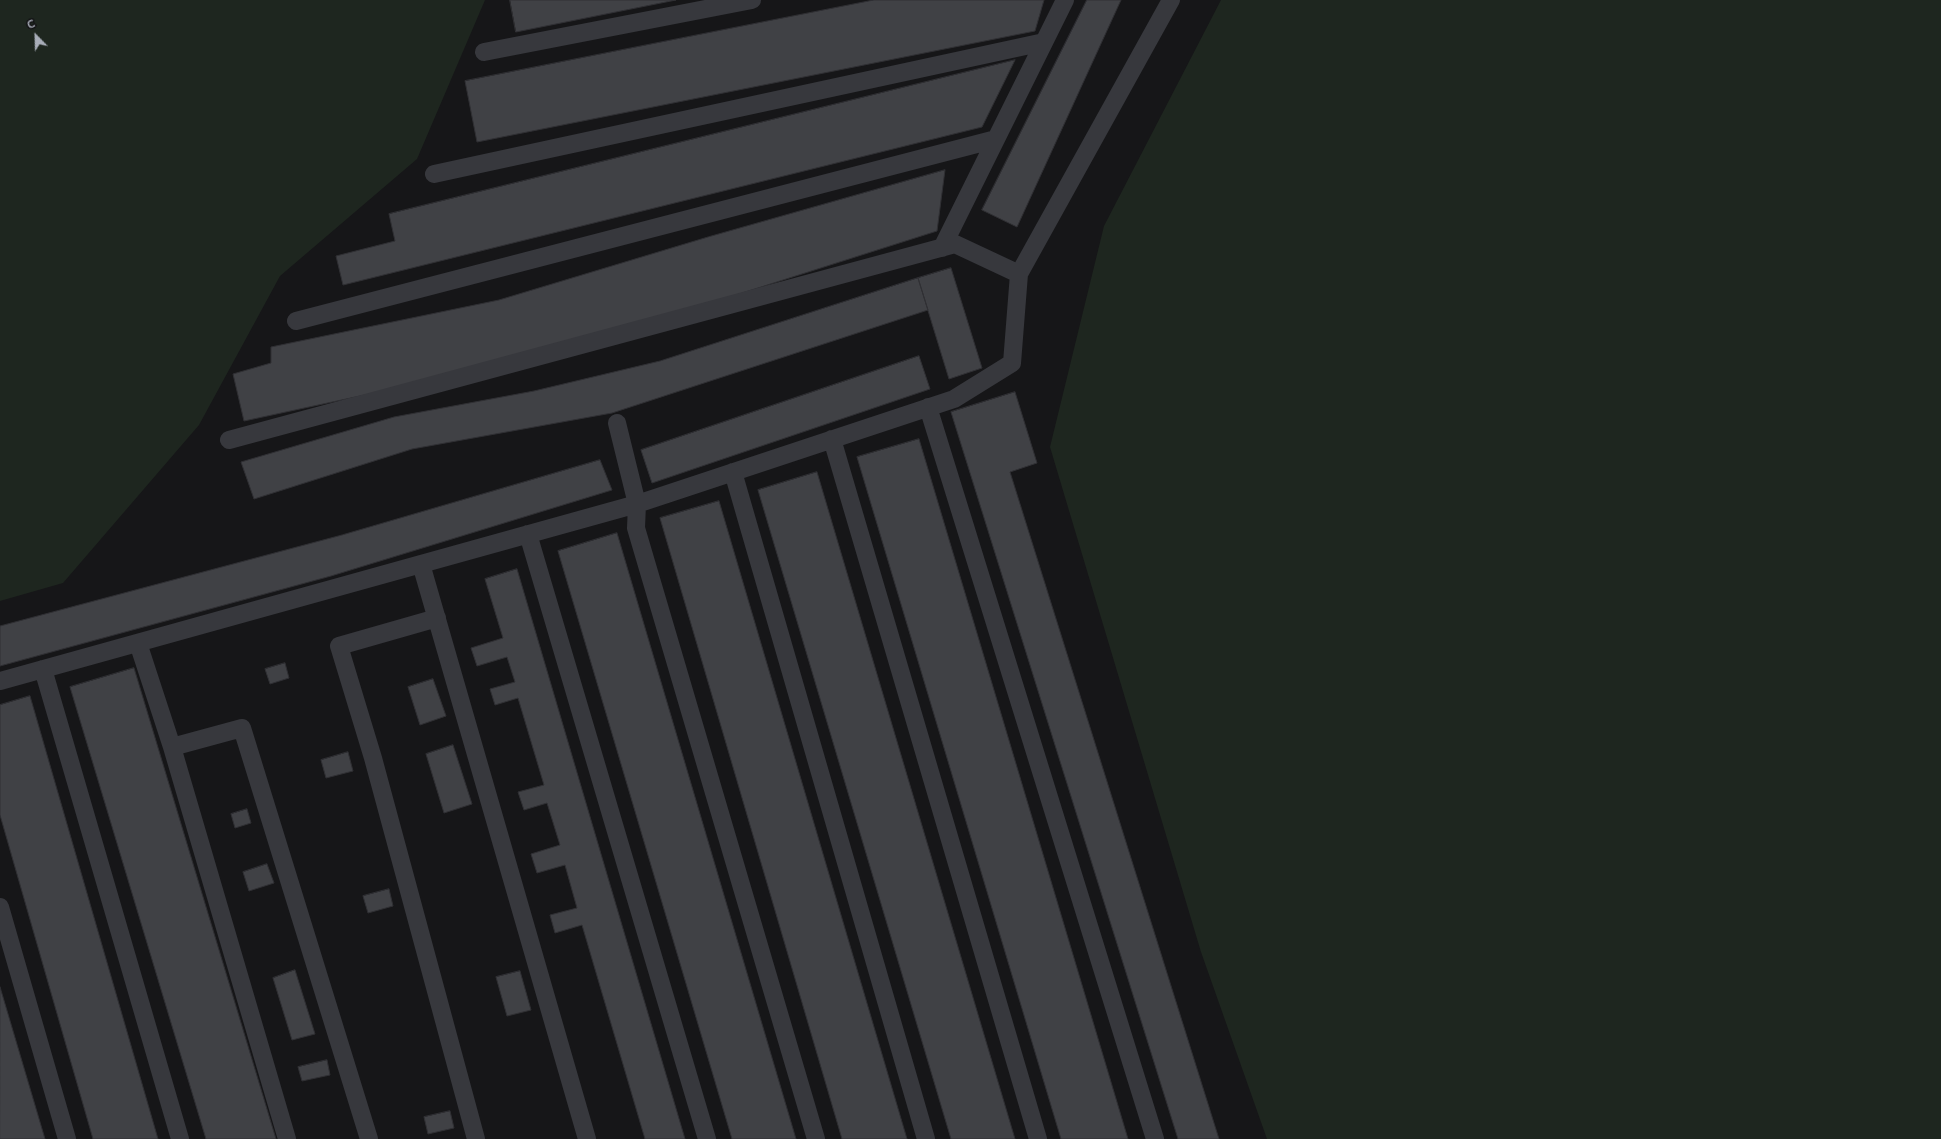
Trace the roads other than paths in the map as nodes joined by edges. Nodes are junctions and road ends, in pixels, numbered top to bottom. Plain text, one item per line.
1 (752, 0) edge
2 (1065, 0) edge
3 (1171, 0) edge
4 (1044, 42) junction
5 (484, 52) dead end
6 (996, 139) junction
7 (434, 174) dead end
8 (942, 248) junction
9 (1019, 274) junction
10 (296, 321) dead end
11 (928, 407) junction
12 (617, 423) dead end
13 (832, 439) junction
14 (229, 440) dead end
15 (733, 472) junction
16 (637, 504) junction
17 (528, 534) junction
18 (421, 564) junction
19 (437, 618) junction
20 (138, 643) junction
21 (43, 670) junction
22 (0, 681) edge
23 (172, 748) junction
24 (0, 907) edge
25 (67, 1139) edge
26 (180, 1139) edge
27 (287, 1139) edge
28 (369, 1139) edge
29 (476, 1139) edge
30 (587, 1139) edge
31 (707, 1139) edge
32 (816, 1139) edge
33 (926, 1139) edge
34 (1038, 1139) edge
35 (1155, 1139) edge

1 - 5 lane
2 - 4 lane
3 - 9 lane
4 - 6 lane
4 - 7 lane
6 - 8 lane
6 - 10 lane
8 - 9 lane
8 - 14 lane
9 - 11 lane
11 - 13 lane
11 - 35 lane
12 - 16 lane
13 - 15 lane
13 - 34 lane
15 - 16 lane
15 - 33 lane
16 - 17 lane
16 - 32 lane
17 - 18 lane
17 - 31 lane
18 - 19 lane
18 - 20 lane
19 - 29 lane
19 - 30 lane
20 - 21 lane
20 - 23 lane
21 - 22 lane
21 - 26 lane
23 - 27 lane
23 - 28 lane
24 - 25 lane

